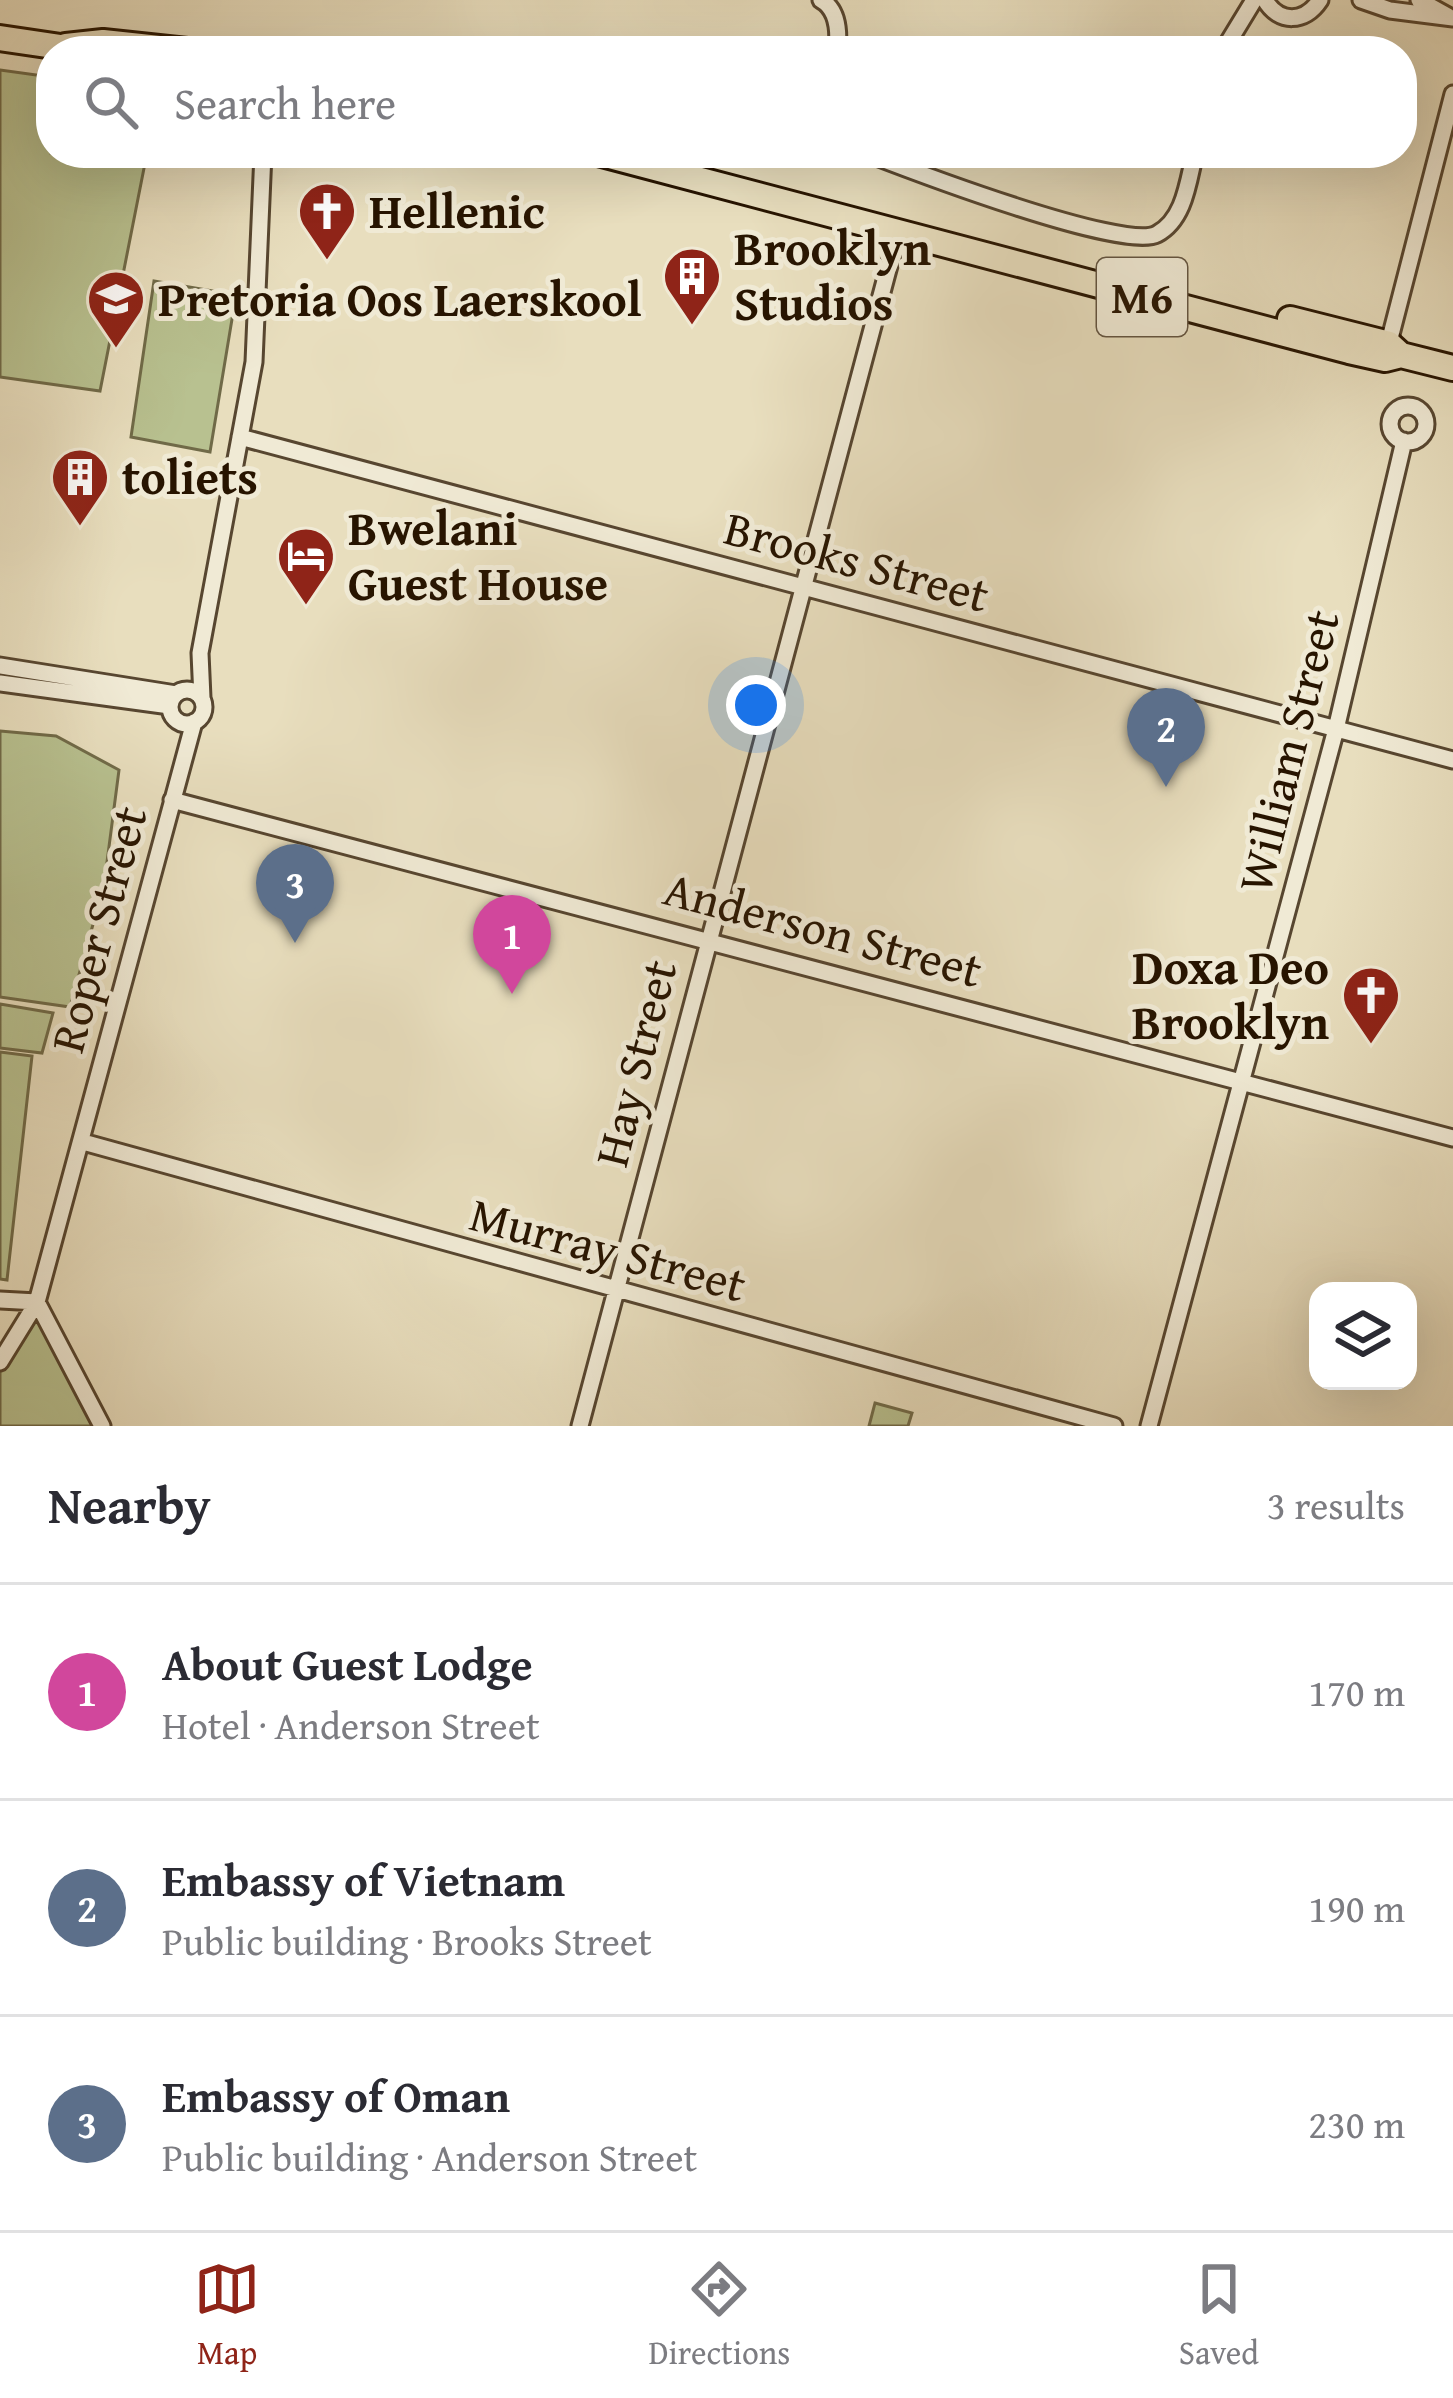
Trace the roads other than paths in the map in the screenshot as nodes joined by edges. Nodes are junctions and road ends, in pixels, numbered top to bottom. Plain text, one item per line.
1 (821, 0) edge
2 (1254, 0) edge
3 (1265, 0) edge
4 (1322, 0) edge
5 (1360, 0) edge
6 (1419, 0) edge
7 (1280, 16) junction
8 (1452, 18) edge
9 (1241, 23) junction
10 (838, 36) edge
11 (1233, 36) edge
12 (0, 38) edge
13 (36, 43) edge
14 (1453, 94) edge
15 (261, 168) edge
16 (655, 168) edge
17 (714, 168) edge
18 (909, 168) edge
19 (1191, 168) edge
20 (898, 232) junction
21 (1392, 353) junction
22 (1453, 368) edge
23 (240, 437) junction
24 (1404, 441) dead end
25 (804, 588) junction
26 (200, 656) junction
27 (0, 666) edge
28 (49, 681) junction
29 (0, 683) edge
30 (202, 698) junction
31 (180, 707) junction
32 (1336, 729) junction
33 (1453, 760) edge
34 (174, 792) junction
35 (708, 939) junction
36 (1241, 1082) junction
37 (1453, 1138) edge
38 (82, 1142) junction
39 (616, 1293) junction
40 (0, 1300) edge
41 (37, 1302) junction
42 (0, 1363) edge
43 (102, 1426) edge
44 (580, 1426) edge
45 (1114, 1426) edge
46 (1149, 1426) edge

1 - 10 street
2 - 9 street
3 - 7 street
4 - 7 street
5 - 8 street
6 - 8 street
7 - 9 street
9 - 11 street
12 - 13 main road
14 - 21 street
15 - 23 street, Roper Street
16 - 20 main road, M6
17 - 21 main road, M6
18 - 19 street
20 - 21 main road, M6
20 - 25 street, Hay Street
21 - 22 main road, M6
23 - 25 street, Brooks Street
23 - 26 street, Roper Street
24 - 32 street, William Street
25 - 32 street, Brooks Street
25 - 35 street, Hay Street
26 - 30 street, Roper Street
26 - 31 street, Roper Street
27 - 28 street
28 - 29 street
28 - 31 street
30 - 31 street
30 - 31 street
31 - 34 street, Roper Street
32 - 33 street, Brooks Street
32 - 36 street, William Street
34 - 35 street, Anderson Street
34 - 38 street, Roper Street
35 - 36 street, Anderson Street
35 - 39 street, Hay Street
36 - 37 street, Anderson Street
36 - 46 street, William Street
38 - 39 street, Murray Street
38 - 41 street, Roper Street
39 - 44 street, Hay Street
39 - 45 street, Murray Street
40 - 41 street
41 - 42 street, Roper Street
41 - 43 street

